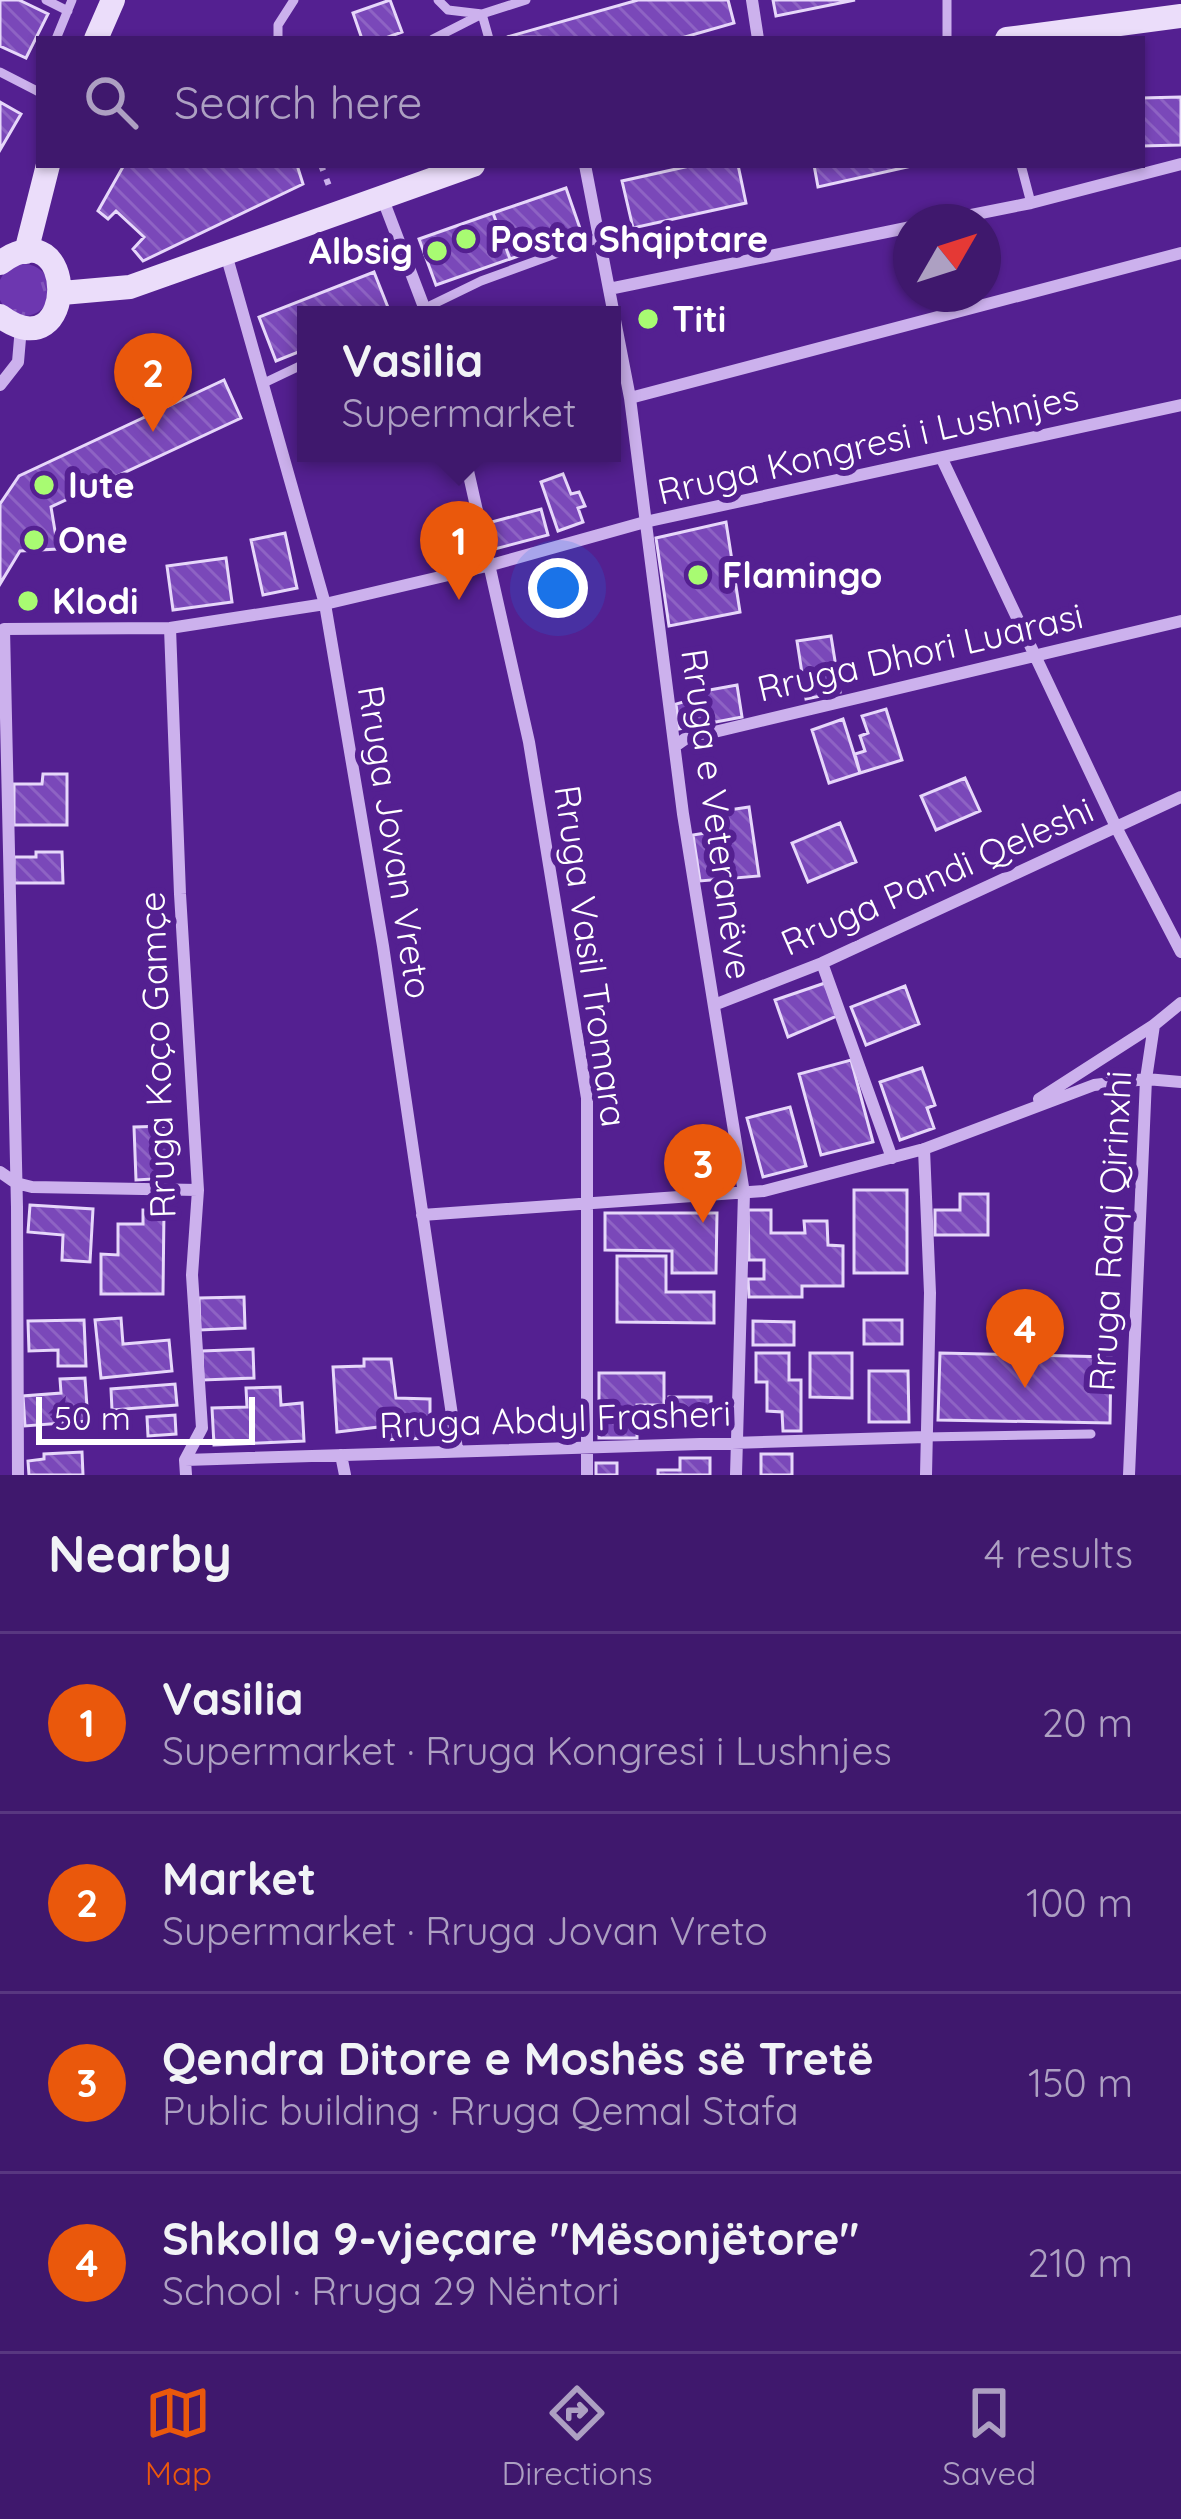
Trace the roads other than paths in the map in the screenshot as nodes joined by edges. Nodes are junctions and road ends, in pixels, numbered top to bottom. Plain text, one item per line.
1 (46, 0) edge
2 (113, 0) edge
3 (294, 0) edge
4 (438, 0) edge
5 (526, 0) edge
6 (752, 0) edge
7 (947, 0) edge
8 (70, 6) edge
9 (482, 14) junction
10 (1181, 16) edge
11 (57, 36) edge
12 (97, 36) edge
13 (278, 36) edge
14 (439, 36) edge
15 (488, 36) edge
16 (758, 36) edge
17 (947, 36) edge
18 (1030, 36) edge
19 (0, 72) edge
20 (36, 91) edge
21 (1181, 164) edge
22 (47, 168) edge
23 (464, 168) edge
24 (586, 168) edge
25 (1022, 168) edge
26 (382, 196) junction
27 (1031, 203) junction
28 (1001, 209) edge
29 (893, 231) edge
30 (599, 238) junction
31 (26, 252) junction
32 (1181, 253) edge
33 (226, 254) junction
34 (0, 263) edge
35 (609, 289) junction
36 (62, 293) junction
37 (424, 306) edge
38 (437, 306) edge
39 (612, 306) edge
40 (10, 322) edge
41 (621, 351) edge
42 (297, 367) edge
43 (264, 383) junction
44 (0, 385) edge
45 (630, 398) junction
46 (1181, 405) edge
47 (942, 459) junction
48 (466, 462) edge
49 (646, 522) junction
50 (491, 565) junction
51 (325, 604) junction
52 (1181, 621) edge
53 (2, 628) edge
54 (170, 628) junction
55 (1035, 656) junction
56 (675, 746) junction
57 (1181, 797) edge
58 (1117, 830) junction
59 (5, 932) edge
60 (1181, 952) edge
61 (822, 962) junction
62 (1181, 1003) edge
63 (714, 1004) junction
64 (1154, 1025) junction
65 (1146, 1079) junction
66 (1181, 1082) edge
67 (1019, 1111) junction
68 (924, 1149) junction
69 (892, 1158) junction
70 (0, 1172) edge
71 (16, 1183) junction
72 (198, 1190) junction
73 (743, 1193) junction
74 (588, 1202) junction
75 (422, 1215) junction
76 (0, 1361) edge
77 (18, 1361) junction
78 (1091, 1434) dead end
79 (926, 1437) junction
80 (737, 1444) junction
81 (587, 1445) junction
82 (458, 1450) junction
83 (341, 1455) junction
84 (185, 1468) edge
85 (18, 1475) edge
86 (344, 1475) edge
87 (586, 1475) edge
88 (736, 1475) edge
89 (926, 1475) edge
90 (1129, 1475) edge

1 - 8 lane
2 - 12 main road
3 - 13 lane
4 - 9 lane
5 - 9 lane
6 - 16 street
7 - 17 lane
8 - 11 lane
9 - 14 lane
9 - 15 lane
10 - 18 main road
19 - 20 lane
21 - 27 street
22 - 31 main road
23 - 26 main road
24 - 30 street, Rruga e Veteranëve
25 - 27 lane
26 - 33 main road
26 - 37 street
27 - 28 street
29 - 35 street
30 - 35 street, Rruga e Veteranëve
30 - 38 lane
31 - 34 main road
31 - 36 main road
32 - 45 street
33 - 36 main road
33 - 43 street, Rruga Jovan Vreto
35 - 39 street, Rruga e Veteranëve
36 - 40 main road
40 - 44 street
41 - 45 street, Rruga e Veteranëve
42 - 43 lane
43 - 51 street, Rruga Jovan Vreto
45 - 49 street, Rruga e Veteranëve
46 - 47 street, Rruga Kongresi i Lushnjes
47 - 49 street, Rruga Kongresi i Lushnjes
47 - 55 street
48 - 50 street, Rruga Vasil Tromara
49 - 50 street, Rruga Kongresi i Lushnjes
49 - 56 street, Rruga e Veteranëve
50 - 51 street, Rruga Kongresi i Lushnjes
50 - 74 street, Rruga Vasil Tromara
51 - 54 street, Rruga Kongresi i Lushnjes
51 - 75 street, Rruga Jovan Vreto
52 - 55 street, Rruga Dhori Luarasi
53 - 54 street, Rruga Kongresi i Lushnjes
53 - 59 street
54 - 72 street, Rruga Koço Gamçe
55 - 56 street, Rruga Dhori Luarasi
55 - 58 street
56 - 63 street, Rruga e Veteranëve
57 - 58 street, Rruga Pandi Qeleshi
58 - 60 street
58 - 61 street, Rruga Pandi Qeleshi
59 - 71 street
61 - 63 street, Rruga Pandi Qeleshi
61 - 69 street
62 - 64 street, Rruga Raqi Qirinxhi
63 - 73 street, Rruga e Veteranëve
64 - 65 street, Rruga Raqi Qirinxhi
64 - 67 street
65 - 66 street
65 - 67 street
65 - 90 street, Rruga Raqi Qirinxhi
67 - 68 street
68 - 69 street
68 - 79 street
69 - 73 street
70 - 71 street
71 - 72 street
71 - 77 street
72 - 84 street, Rruga Koço Gamçe
73 - 74 street
73 - 80 street, Rruga e Veteranëve
74 - 75 street
74 - 81 street, Rruga Vasil Tromara
75 - 82 street, Rruga Jovan Vreto
76 - 77 street
77 - 85 street
78 - 79 lane
79 - 80 street, Rruga Abdyl Frasheri
79 - 89 street
80 - 81 street, Rruga Abdyl Frasheri
80 - 88 street, Rruga e Veteranëve
81 - 82 street, Rruga Abdyl Frasheri
81 - 87 street, Rruga Vasil Tromara
82 - 83 street, Rruga Abdyl Frasheri
83 - 84 street, Rruga Abdyl Frasheri
83 - 86 street

